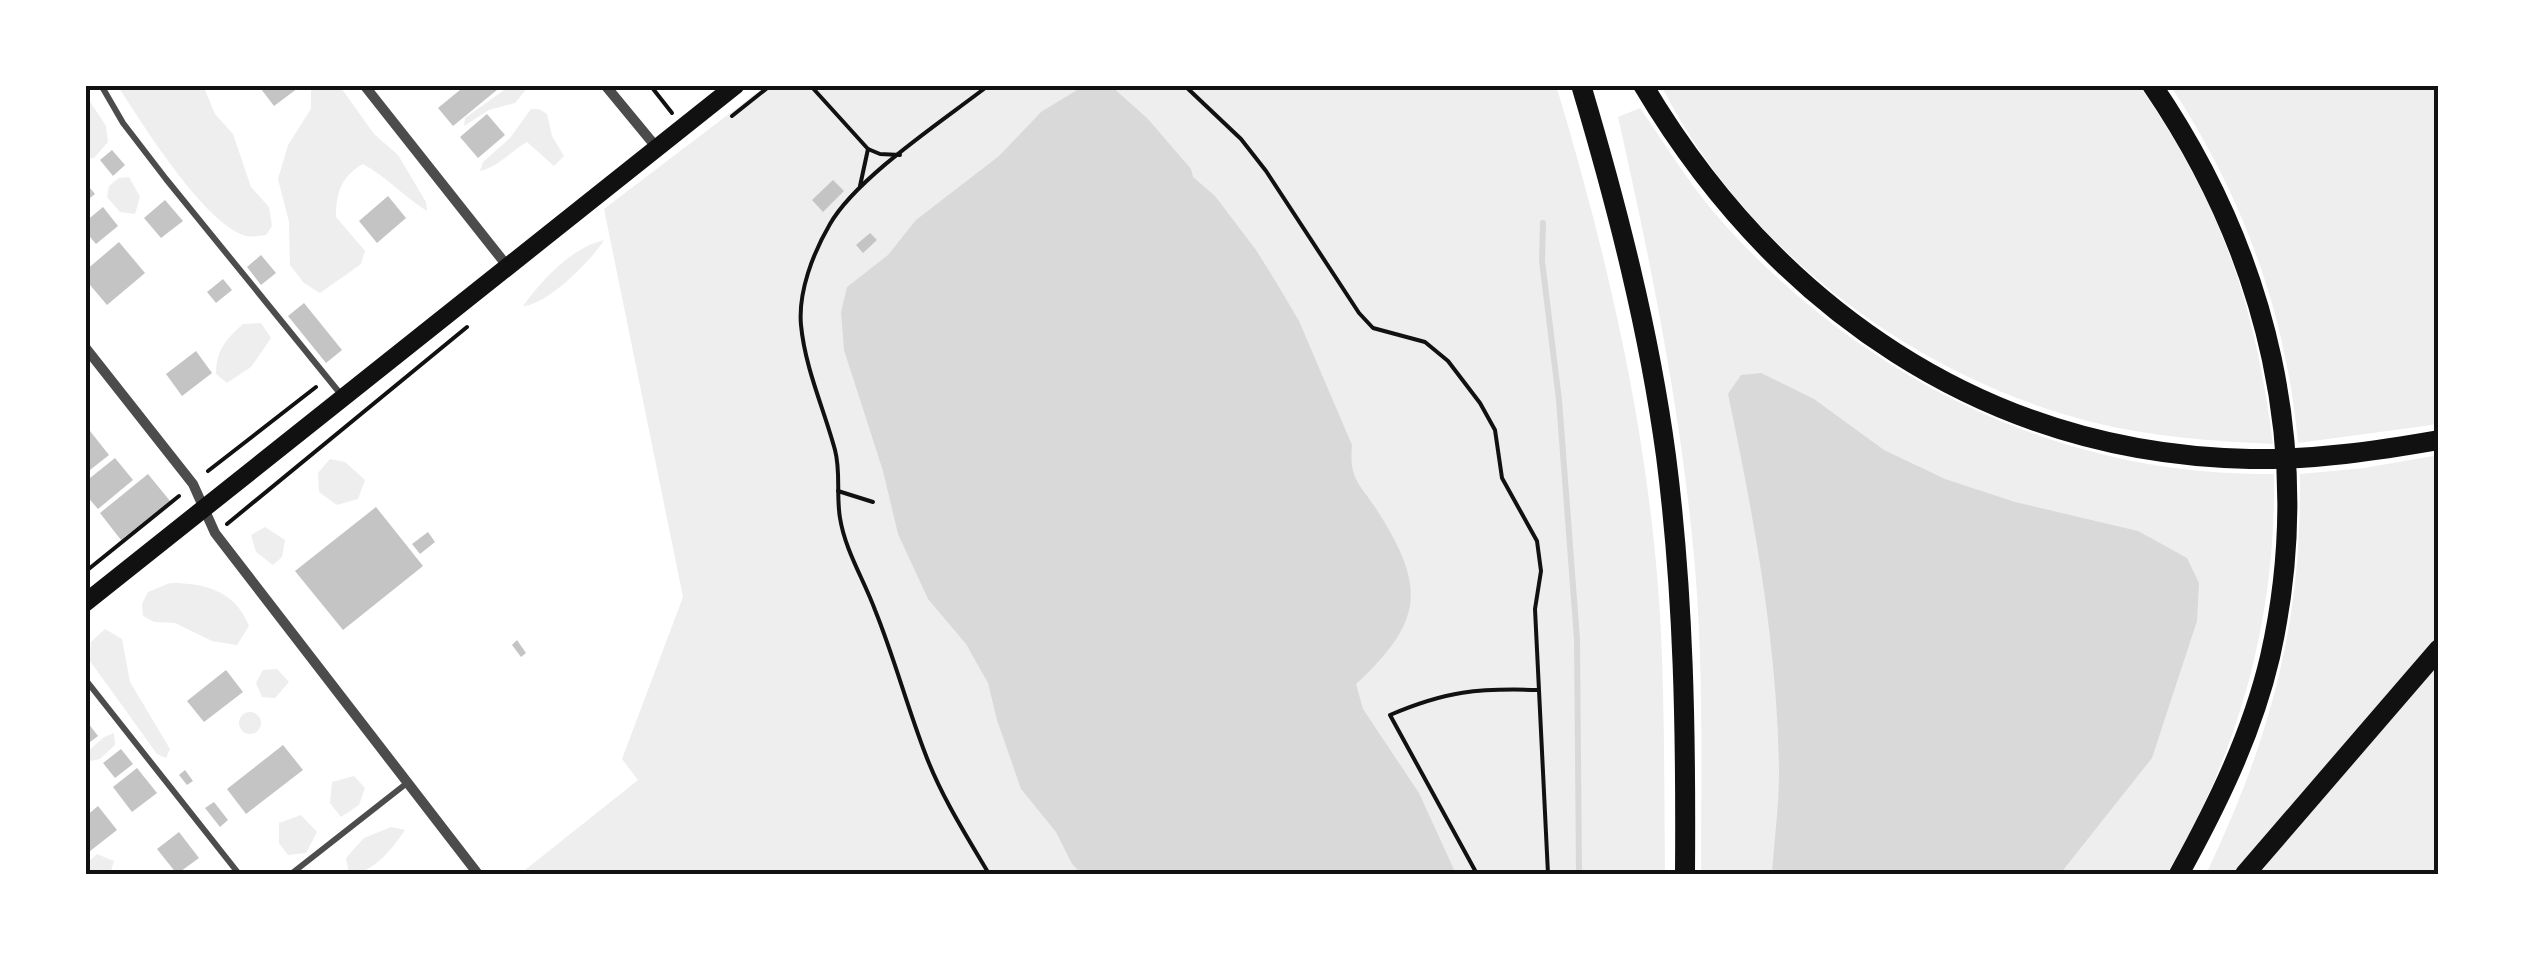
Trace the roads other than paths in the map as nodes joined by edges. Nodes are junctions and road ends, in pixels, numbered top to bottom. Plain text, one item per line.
1 (101, 85) edge
2 (364, 85) edge
3 (605, 85) edge
4 (736, 85) edge
5 (1580, 85) edge
6 (1643, 85) edge
7 (2152, 85) edge
8 (656, 148) junction
9 (508, 266) junction
10 (85, 347) edge
11 (344, 398) junction
12 (2439, 440) edge
13 (204, 509) junction
14 (85, 604) edge
15 (2439, 648) edge
16 (85, 679) edge
17 (407, 783) junction
18 (239, 874) edge
19 (291, 874) edge
20 (478, 874) edge
21 (1685, 874) edge
22 (2180, 874) edge
23 (2245, 874) edge

1 - 11 lane
2 - 9 street
3 - 8 street
4 - 8 main road
5 - 21 main road
6 - 12 main road
7 - 22 main road
8 - 9 main road
9 - 11 main road
10 - 13 street
11 - 13 main road
13 - 14 main road
13 - 17 street
15 - 23 main road
16 - 18 lane
17 - 19 lane
17 - 20 street

